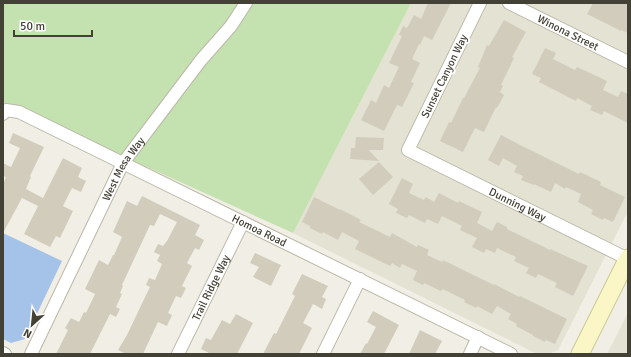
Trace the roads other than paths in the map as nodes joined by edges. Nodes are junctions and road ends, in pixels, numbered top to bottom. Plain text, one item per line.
1 (246, 3) edge
2 (480, 3) edge
3 (509, 3) edge
4 (628, 62) edge
5 (5, 112) edge
6 (408, 150) joint
7 (123, 163) junction
8 (243, 222) junction
9 (628, 258) edge
10 (360, 279) junction
11 (478, 338) junction
12 (31, 354) edge
13 (178, 354) edge
14 (323, 354) edge
15 (470, 354) edge
16 (511, 354) edge
17 (580, 354) edge

1 - 7 street, West Mesa Way
2 - 6 street, Sunset Canyon Way
3 - 4 street, Winona Street
5 - 7 street, Homoa Road
6 - 9 street, Dunning Way
7 - 8 street, Homoa Road
7 - 12 street, West Mesa Way
8 - 10 street, Homoa Road
8 - 13 street, Trail Ridge Way
9 - 17 main road
10 - 11 street, Homoa Road
10 - 14 street
11 - 15 street
11 - 16 street, Homoa Road

